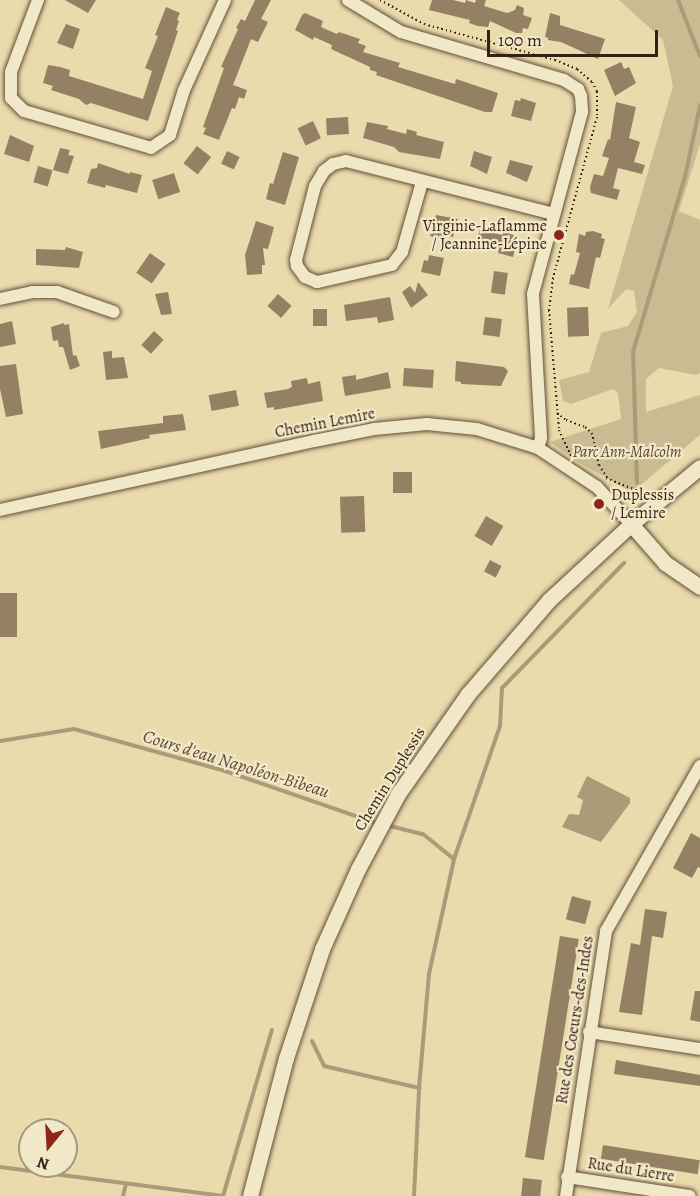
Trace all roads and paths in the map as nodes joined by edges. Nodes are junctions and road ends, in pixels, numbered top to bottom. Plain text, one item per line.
1 (38, 0) edge
2 (225, 0) edge
3 (348, 0) edge
4 (422, 182) junction
5 (554, 214) junction
6 (0, 299) edge
7 (114, 312) dead end
8 (556, 407) dead end
9 (538, 448) junction
10 (700, 467) edge
11 (608, 479) dead end
12 (0, 510) edge
13 (631, 524) junction
14 (700, 587) edge
15 (700, 766) edge
16 (589, 1032) junction
17 (700, 1049) edge
18 (567, 1177) junction
19 (250, 1196) edge
20 (566, 1196) edge
21 (690, 1196) edge

1 - 2 street
3 - 5 street
4 - 4 street
4 - 5 street
5 - 9 street
6 - 7 street
8 - 11 path
9 - 12 street, Chemin Lemire
9 - 13 street, Chemin Lemire
10 - 13 street, Chemin Duplessis
13 - 14 street
13 - 19 street, Chemin Duplessis
15 - 16 street, Rue des Coeurs-des-Indes
16 - 17 street
16 - 18 street, Rue des Coeurs-des-Indes
18 - 20 street, Rue des Coeurs-des-Indes
18 - 21 street, Rue du Lierre

